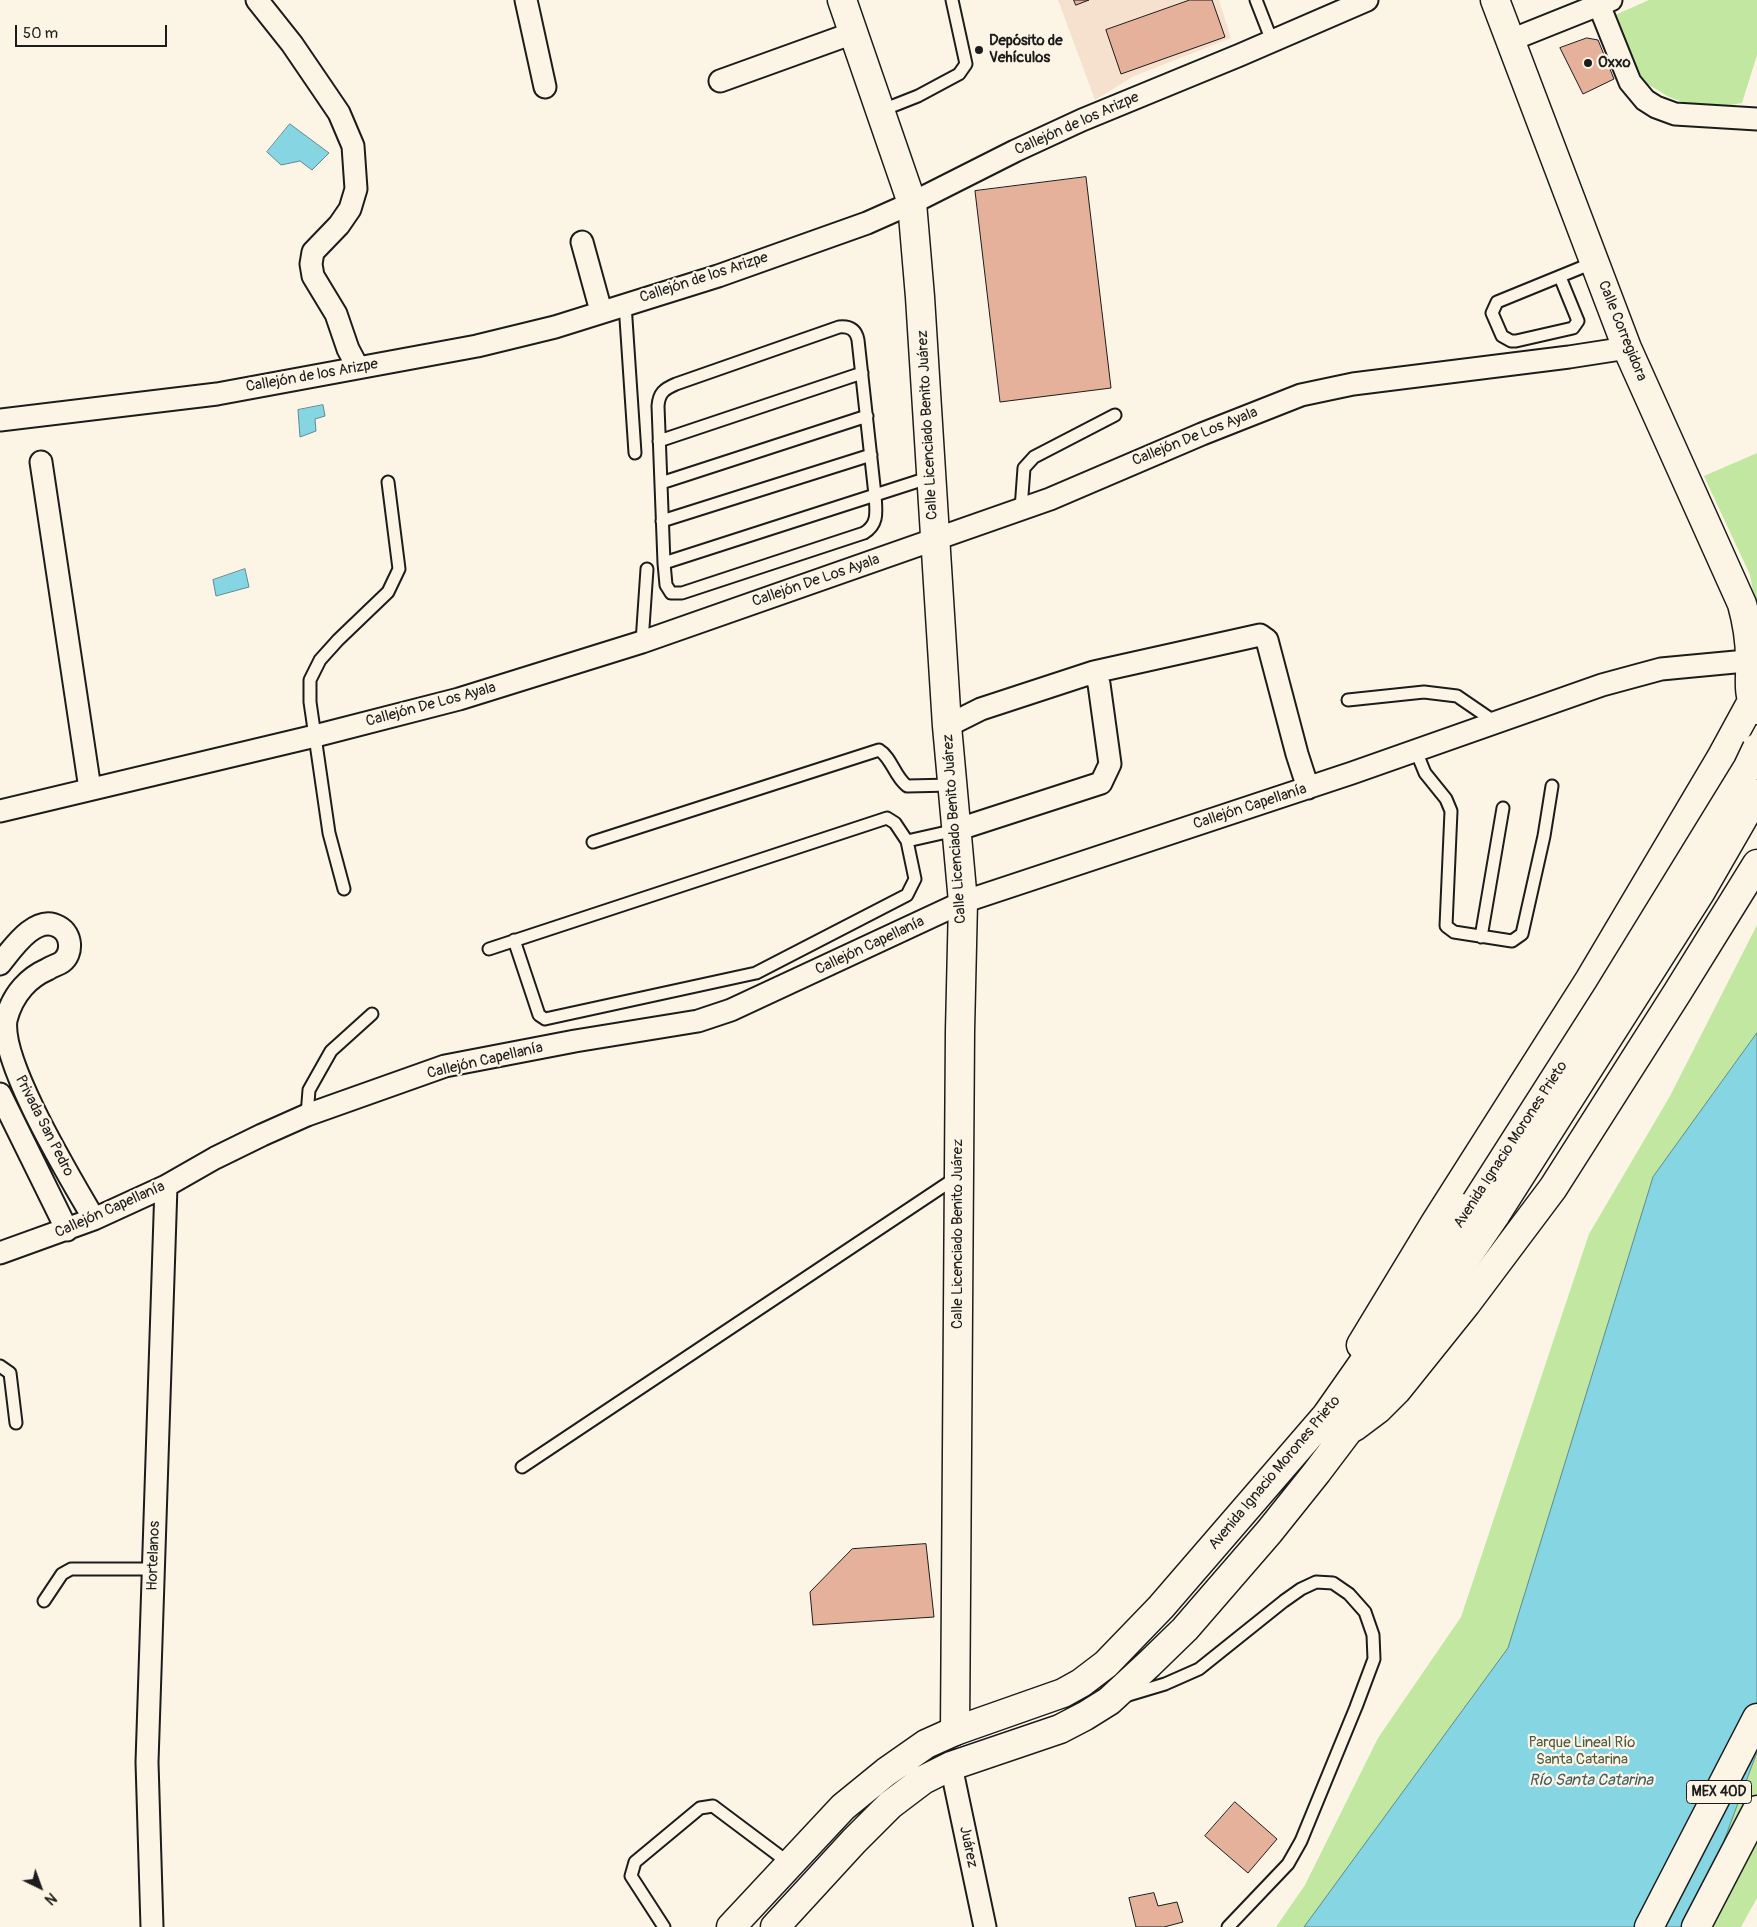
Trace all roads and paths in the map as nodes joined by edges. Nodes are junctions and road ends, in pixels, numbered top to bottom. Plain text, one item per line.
1 (257, 0) edge
2 (526, 0) edge
3 (842, 0) edge
4 (952, 0) edge
5 (1256, 0) edge
6 (1367, 0) edge
7 (1495, 0) edge
8 (1605, 2) edge
9 (853, 33) junction
10 (1510, 40) junction
11 (1272, 42) junction
12 (720, 81) dead end
13 (545, 87) dead end
14 (880, 111) junction
15 (1757, 119) edge
16 (912, 203) junction
17 (582, 242) dead end
18 (1595, 262) junction
19 (1560, 277) junction
20 (625, 304) junction
21 (600, 311) junction
22 (1627, 348) junction
23 (358, 368) junction
24 (862, 373) junction
25 (1115, 415) dead end
26 (866, 416) junction
27 (0, 420) edge
28 (659, 441) junction
29 (635, 453) dead end
30 (871, 455) junction
31 (41, 462) dead end
32 (931, 477) junction
33 (388, 482) dead end
34 (661, 483) junction
35 (875, 495) junction
36 (1021, 509) junction
37 (662, 521) junction
38 (934, 539) junction
39 (664, 563) junction
40 (647, 569) dead end
41 (642, 642) junction
42 (1754, 660) edge
43 (1094, 672) junction
44 (1348, 700) dead end
45 (1755, 703) edge
46 (1495, 722) junction
47 (947, 726) junction
48 (315, 736) junction
49 (1757, 748) edge
50 (1416, 751) junction
51 (952, 785) junction
52 (1552, 786) dead end
53 (1308, 788) junction
54 (90, 789) junction
55 (1757, 794) edge
56 (1503, 808) dead end
57 (0, 811) edge
58 (956, 830) junction
59 (906, 841) junction
60 (1672, 841) junction
61 (593, 842) dead end
62 (1757, 864) edge
63 (344, 889) dead end
64 (963, 902) junction
65 (1481, 937) junction
66 (514, 940) junction
67 (488, 949) dead end
68 (0, 964) edge
69 (372, 1014) dead end
70 (0, 1094) edge
71 (307, 1115) junction
72 (55, 1151) junction
73 (34, 1161) junction
74 (959, 1176) junction
75 (166, 1186) junction
76 (1486, 1208) junction
77 (94, 1219) junction
78 (67, 1230) junction
79 (0, 1253) edge
80 (0, 1366) edge
81 (1326, 1416) junction
82 (16, 1423) dead end
83 (1348, 1431) junction
84 (522, 1467) dead end
85 (153, 1568) junction
86 (44, 1602) dead end
87 (1109, 1701) junction
88 (1757, 1718) edge
89 (955, 1731) junction
90 (951, 1766) junction
91 (1757, 1810) edge
92 (781, 1857) dead end
93 (152, 1927) edge
94 (664, 1927) edge
95 (731, 1927) edge
96 (775, 1927) edge
97 (984, 1927) edge
98 (1228, 1927) edge
99 (1648, 1927) edge
100 (1696, 1927) edge

1 - 23 street
2 - 13 street
3 - 9 main road, Calle Licenciado Benito Juárez
4 - 14 lane
5 - 11 lane
6 - 11 street, Callejón de los Arizpe
7 - 10 main road, Calle Corregidora
8 - 10 street
8 - 15 street
9 - 12 street
9 - 14 main road, Calle Licenciado Benito Juárez
10 - 18 main road, Calle Corregidora
11 - 16 street, Callejón de los Arizpe
14 - 16 main road, Calle Licenciado Benito Juárez
16 - 20 street, Callejón de los Arizpe
16 - 32 main road, Calle Licenciado Benito Juárez
17 - 21 street
18 - 19 lane
18 - 22 main road, Calle Corregidora
19 - 19 lane
20 - 21 street, Callejón de los Arizpe
20 - 29 lane
21 - 23 street, Callejón de los Arizpe
22 - 36 street, Callejón De Los Ayala
22 - 42 main road, Calle Corregidora
23 - 27 street, Callejón de los Arizpe
24 - 26 lane
24 - 28 lane
24 - 28 lane
25 - 36 lane
26 - 30 lane
26 - 34 lane
28 - 34 lane
30 - 35 lane
30 - 37 lane
31 - 54 street
32 - 35 lane
32 - 38 main road, Calle Licenciado Benito Juárez
33 - 48 lane
34 - 37 lane
35 - 39 lane
35 - 39 lane
36 - 38 street, Callejón De Los Ayala
37 - 39 lane
38 - 41 street, Callejón De Los Ayala
38 - 47 main road, Calle Licenciado Benito Juárez
40 - 41 lane
41 - 48 street, Callejón De Los Ayala
42 - 45 main road, Calle Corregidora
42 - 46 street, Callejón Capellanía
43 - 47 street
43 - 53 street
43 - 58 street
44 - 46 lane
45 - 60 main road
46 - 50 street, Callejón Capellanía
47 - 51 main road, Calle Licenciado Benito Juárez
48 - 54 street, Callejón De Los Ayala
48 - 63 lane
49 - 76 main road, Avenida Ignacio Morones Prieto, bridge
50 - 53 street, Callejón Capellanía
50 - 65 lane
51 - 58 main road, Calle Licenciado Benito Juárez
51 - 61 lane
52 - 65 lane
53 - 64 street, Callejón Capellanía
54 - 57 street, Callejón De Los Ayala
55 - 76 main road, Avenida Ignacio Morones Prieto, bridge
56 - 65 lane
58 - 59 lane
58 - 64 main road, Calle Licenciado Benito Juárez
59 - 66 lane
59 - 66 lane
60 - 62 main road
60 - 81 main road
62 - 83 main road, Avenida Ignacio Morones Prieto
64 - 71 street, Callejón Capellanía
64 - 74 main road, Calle Licenciado Benito Juárez
66 - 67 lane
68 - 72 street, Privada San Pedro
69 - 71 lane
70 - 73 street, Privada San Pedro
71 - 75 street, Callejón Capellanía
72 - 73 street
72 - 77 street, Privada San Pedro
73 - 78 street, Privada San Pedro
74 - 84 lane
74 - 89 main road, Calle Licenciado Benito Juárez
75 - 77 street, Callejón Capellanía
75 - 85 street, Hortelanos
76 - 81 main road, Avenida Ignacio Morones Prieto
76 - 83 main road, Avenida Ignacio Morones Prieto
77 - 78 street, Callejón Capellanía
78 - 79 street, Callejón Capellanía
80 - 82 lane
81 - 89 main road, Avenida Ignacio Morones Prieto
83 - 87 main road, Avenida Ignacio Morones Prieto
85 - 86 lane
85 - 93 street, Hortelanos
87 - 90 main road, Avenida Ignacio Morones Prieto
87 - 98 lane
88 - 99 main road, MEX 40D
89 - 95 main road, Avenida Ignacio Morones Prieto
90 - 96 main road, Avenida Ignacio Morones Prieto
90 - 97 street, Juárez
91 - 100 main road, MEX 40D
92 - 94 lane

